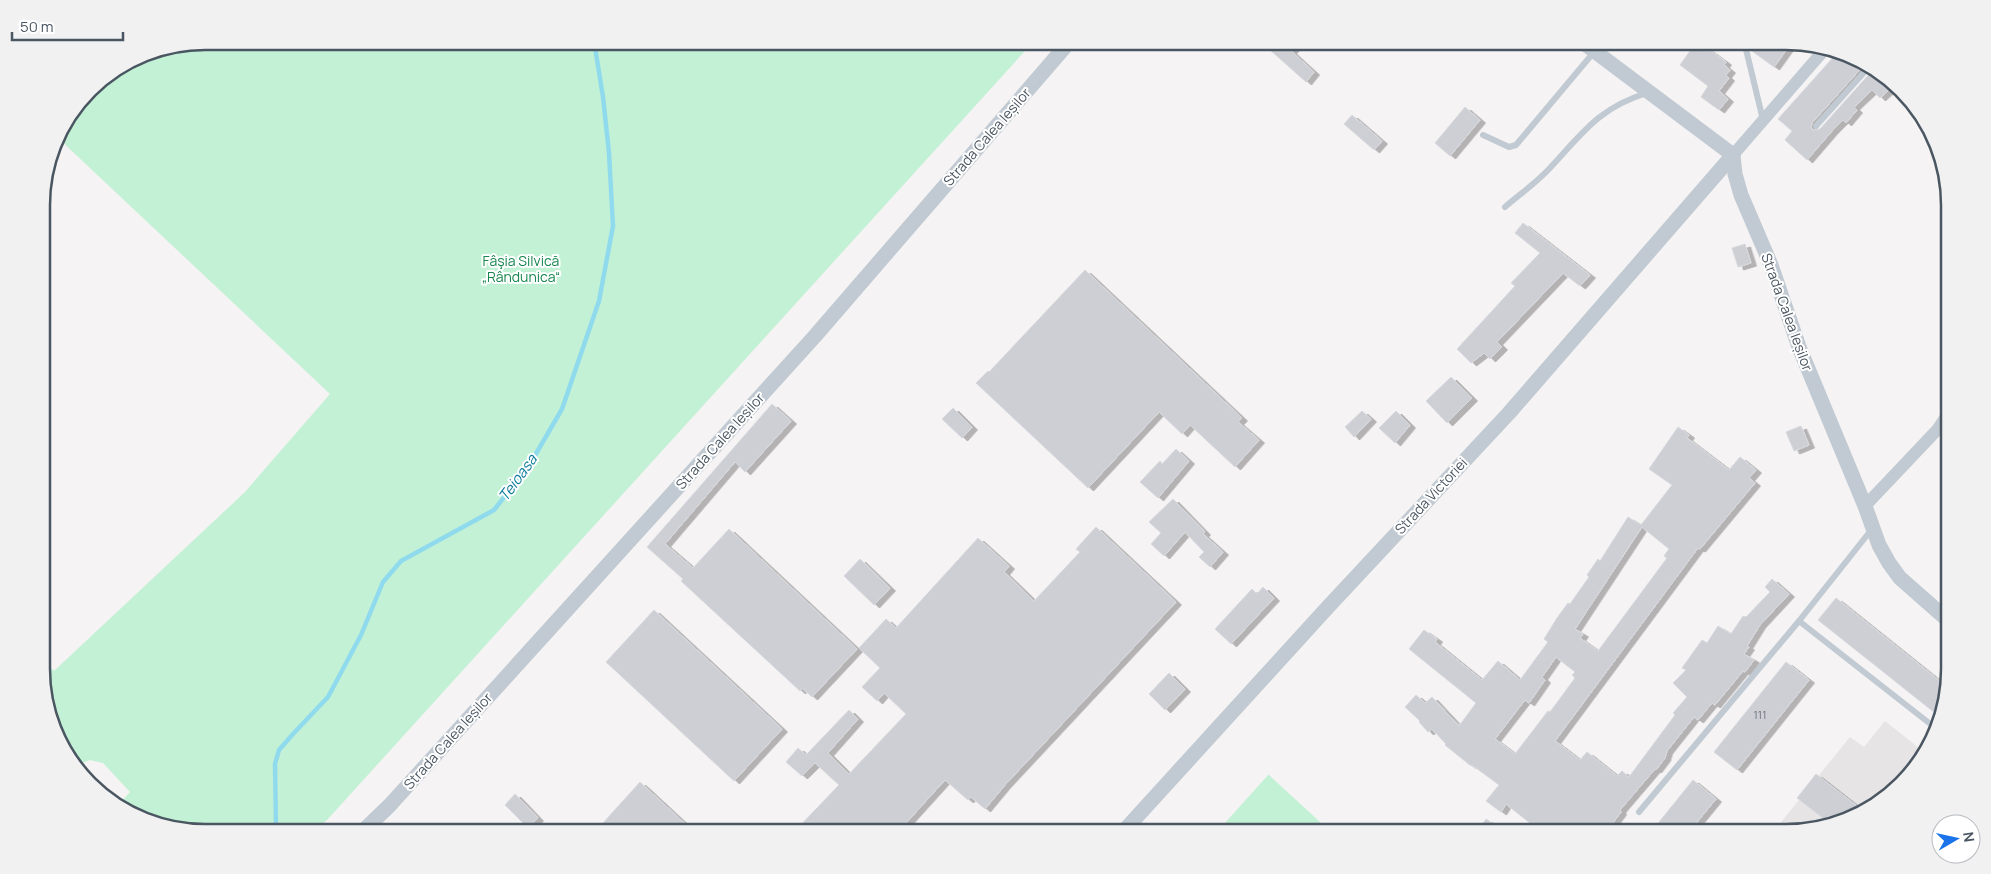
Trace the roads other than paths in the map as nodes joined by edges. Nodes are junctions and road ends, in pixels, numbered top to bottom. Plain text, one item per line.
1 (1062, 50) edge
2 (1592, 50) edge
3 (1746, 50) edge
4 (1595, 52) junction
5 (1821, 54) edge
6 (1865, 72) edge
7 (1650, 92) junction
8 (1763, 120) junction
9 (1816, 126) dead end
10 (1483, 135) dead end
11 (1733, 155) junction
12 (1505, 207) dead end
13 (1941, 424) edge
14 (1865, 506) junction
15 (1872, 528) junction
16 (1941, 614) edge
17 (1799, 622) junction
18 (1931, 724) edge
19 (1639, 812) dead end
20 (370, 824) edge
21 (1129, 824) edge

1 - 20 street, Strada Calea Ieșilor
2 - 4 street
3 - 8 lane
4 - 7 street
4 - 10 lane
5 - 8 street
6 - 9 lane
7 - 11 street
7 - 12 lane
8 - 11 street
11 - 14 street, Strada Calea Ieșilor
11 - 21 street, Strada Victoriei
13 - 14 street
14 - 15 street, Strada Calea Ieșilor
15 - 16 street, Strada Calea Ieșilor
15 - 17 lane
17 - 18 lane
17 - 19 lane

